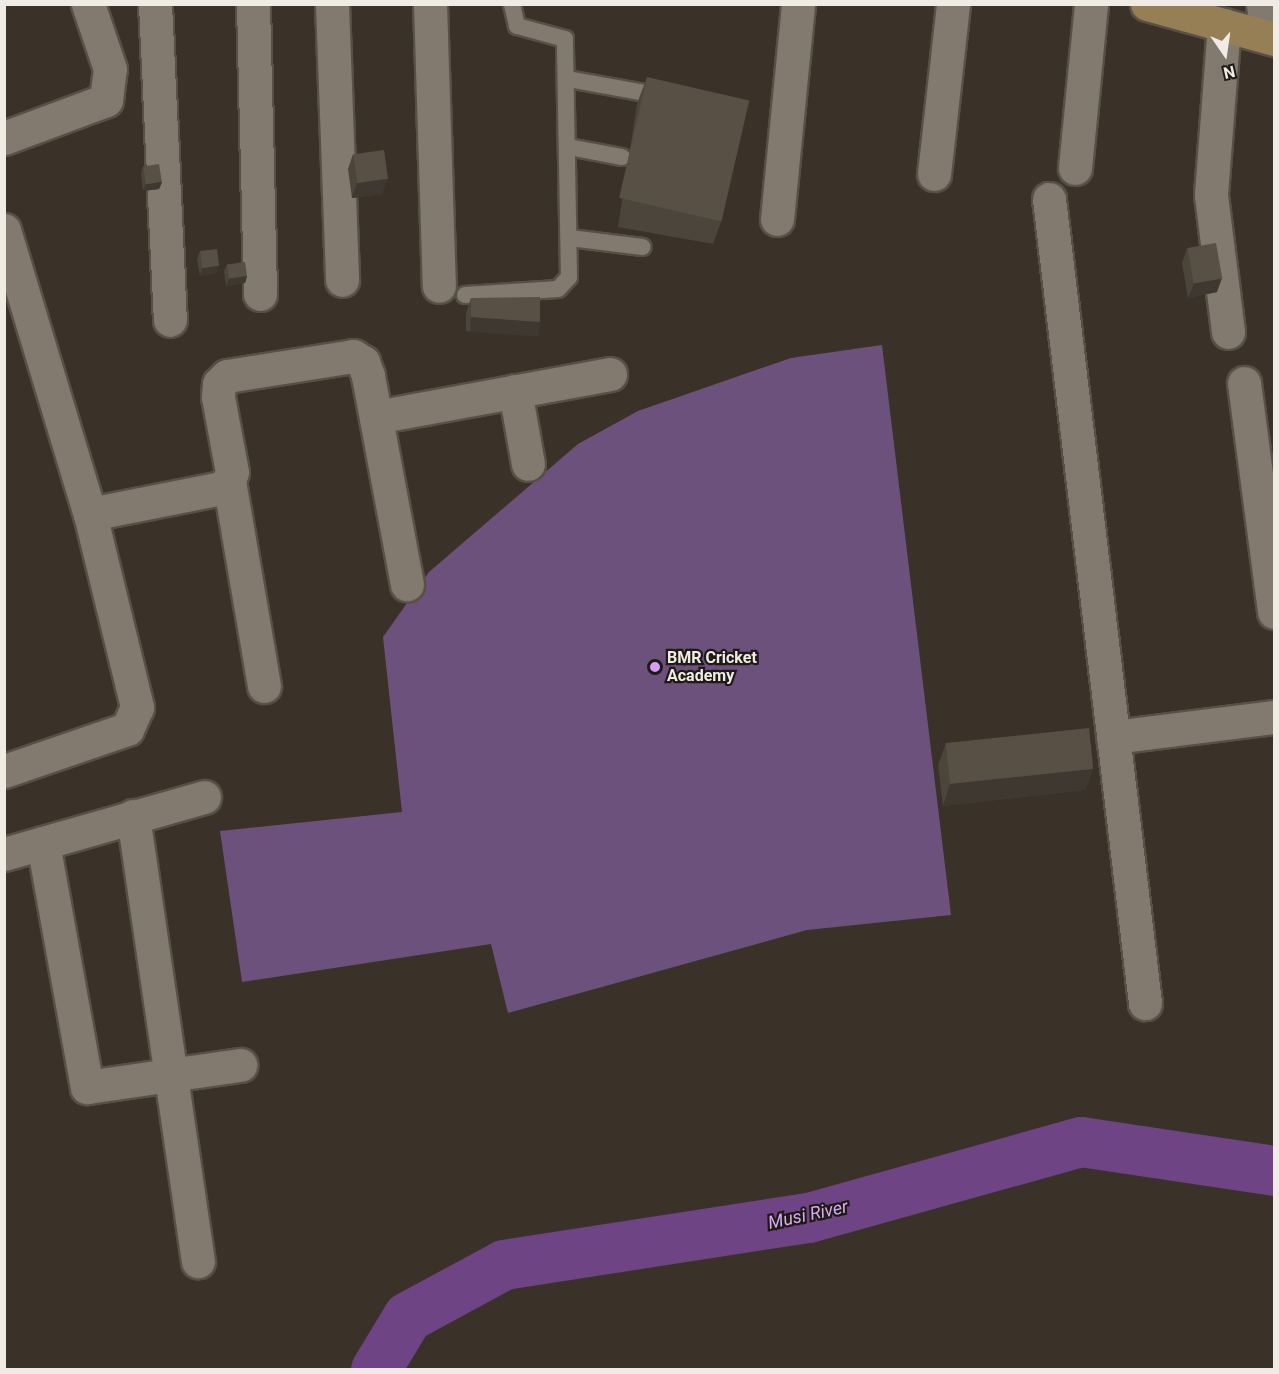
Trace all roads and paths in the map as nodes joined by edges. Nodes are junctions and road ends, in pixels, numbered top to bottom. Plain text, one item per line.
1 (88, 4) edge
2 (155, 4) edge
3 (253, 4) edge
4 (332, 4) edge
5 (430, 4) edge
6 (512, 4) edge
7 (798, 4) edge
8 (953, 4) edge
9 (1091, 4) edge
10 (1147, 4) edge
11 (1224, 25) junction
12 (1268, 26) edge
13 (568, 79) junction
14 (684, 100) edge
15 (4, 138) edge
16 (569, 147) junction
17 (622, 157) dead end
18 (1075, 168) dead end
19 (934, 174) dead end
20 (1049, 199) dead end
21 (777, 219) dead end
22 (4, 230) edge
23 (570, 238) junction
24 (642, 248) dead end
25 (342, 280) dead end
26 (452, 290) joint
27 (260, 294) dead end
28 (170, 320) dead end
29 (1228, 332) dead end
30 (610, 374) dead end
31 (1244, 383) dead end
32 (515, 391) junction
33 (376, 417) junction
34 (528, 464) dead end
35 (229, 481) junction
36 (90, 514) junction
37 (407, 584) dead end
38 (1275, 612) edge
39 (264, 686) dead end
40 (1275, 717) edge
41 (1113, 738) junction
42 (7, 762) edge
43 (204, 797) dead end
44 (133, 816) junction
45 (43, 843) junction
46 (4, 854) edge
47 (1145, 1003) dead end
48 (240, 1065) dead end
49 (171, 1075) junction
50 (198, 1261) dead end

1 - 15 street
2 - 28 street
3 - 27 street
4 - 25 street
5 - 26 street
6 - 13 lane
7 - 21 street
8 - 19 street
9 - 18 street
10 - 11 street
11 - 12 street
11 - 29 street
13 - 14 lane
13 - 16 lane
16 - 17 lane
16 - 23 lane
20 - 41 street
22 - 36 street
23 - 24 lane
23 - 26 lane
30 - 32 street
31 - 38 street
32 - 33 street
32 - 34 street
33 - 35 street
33 - 37 street
35 - 36 street
35 - 39 street
36 - 42 street
40 - 41 street
41 - 47 street
43 - 44 street
44 - 45 street
44 - 49 street
45 - 46 street
45 - 49 street
48 - 49 street
49 - 50 street

